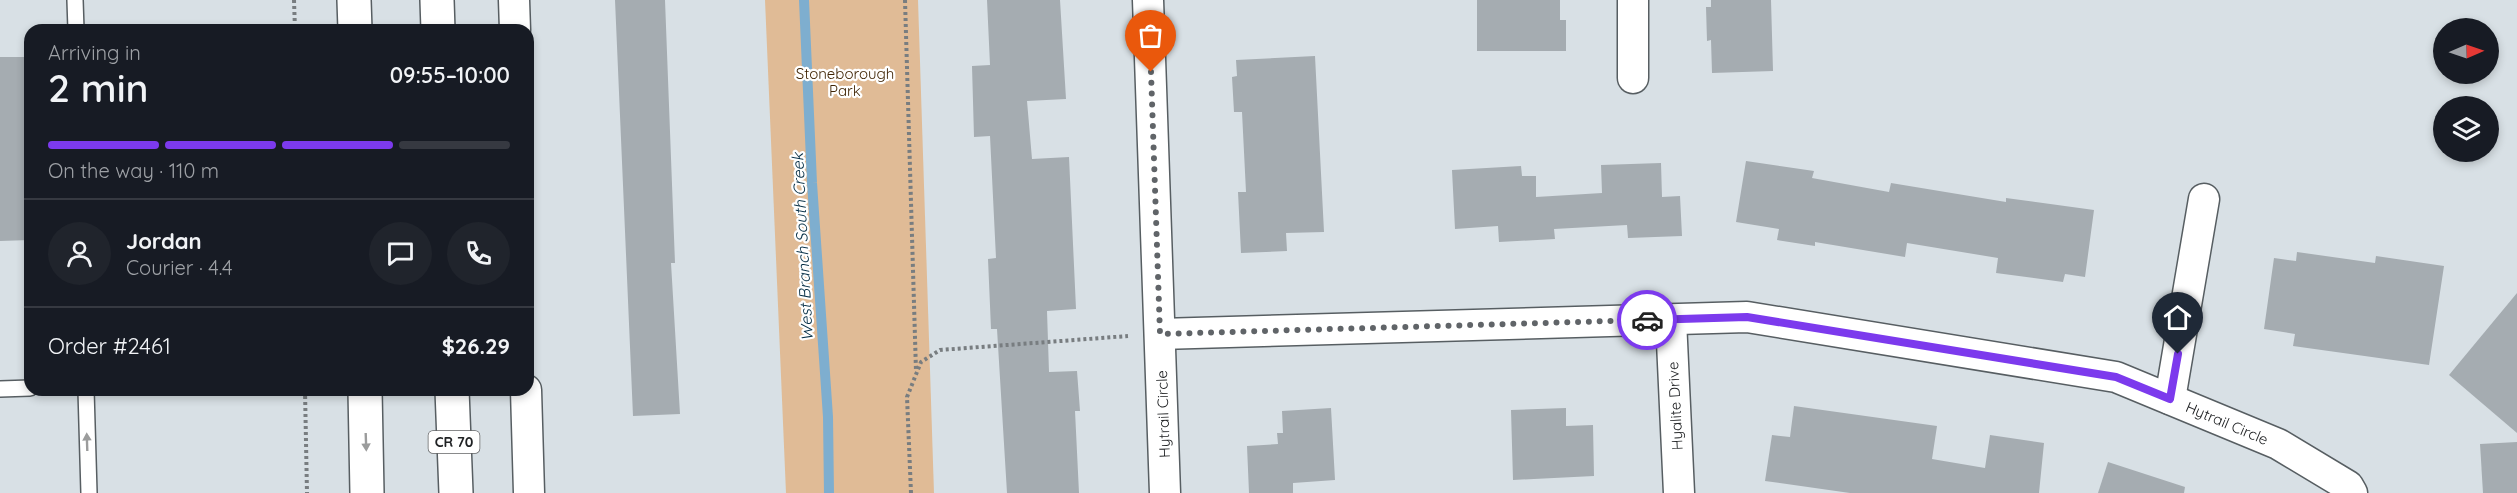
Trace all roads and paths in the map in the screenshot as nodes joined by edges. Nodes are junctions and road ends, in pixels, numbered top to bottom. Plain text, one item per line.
1 (75, 0) edge
2 (294, 0) edge
3 (354, 0) edge
4 (437, 0) edge
5 (514, 0) edge
6 (905, 0) edge
7 (1148, 0) edge
8 (1633, 0) edge
9 (76, 24) edge
10 (295, 24) edge
11 (355, 24) edge
12 (438, 24) edge
13 (515, 24) edge
14 (1633, 78) dead end
15 (2204, 199) dead end
16 (1671, 320) junction
17 (1160, 334) junction
18 (916, 374) junction
19 (24, 388) edge
20 (0, 389) edge
21 (86, 396) edge
22 (305, 396) edge
23 (365, 396) edge
24 (452, 396) edge
25 (526, 396) edge
26 (2170, 399) junction
27 (89, 493) edge
28 (307, 493) edge
29 (368, 493) edge
30 (456, 493) edge
31 (529, 493) edge
32 (911, 493) edge
33 (1165, 493) edge
34 (1679, 493) edge
35 (2352, 493) edge

1 - 9 lane
2 - 10 path
3 - 11 main road
4 - 12 main road
5 - 13 street
6 - 18 path
7 - 17 street, Hytrail Circle
8 - 14 street
15 - 26 street
16 - 17 street, Hytrail Circle
16 - 26 street, Hytrail Circle
16 - 34 street, Hyalite Drive
17 - 18 path
17 - 33 street, Hytrail Circle
18 - 32 path
19 - 20 lane
27 -> 21 lane
22 - 28 path
23 -> 29 main road
24 - 30 main road, CR 70
25 - 31 street
26 - 35 street, Hytrail Circle

